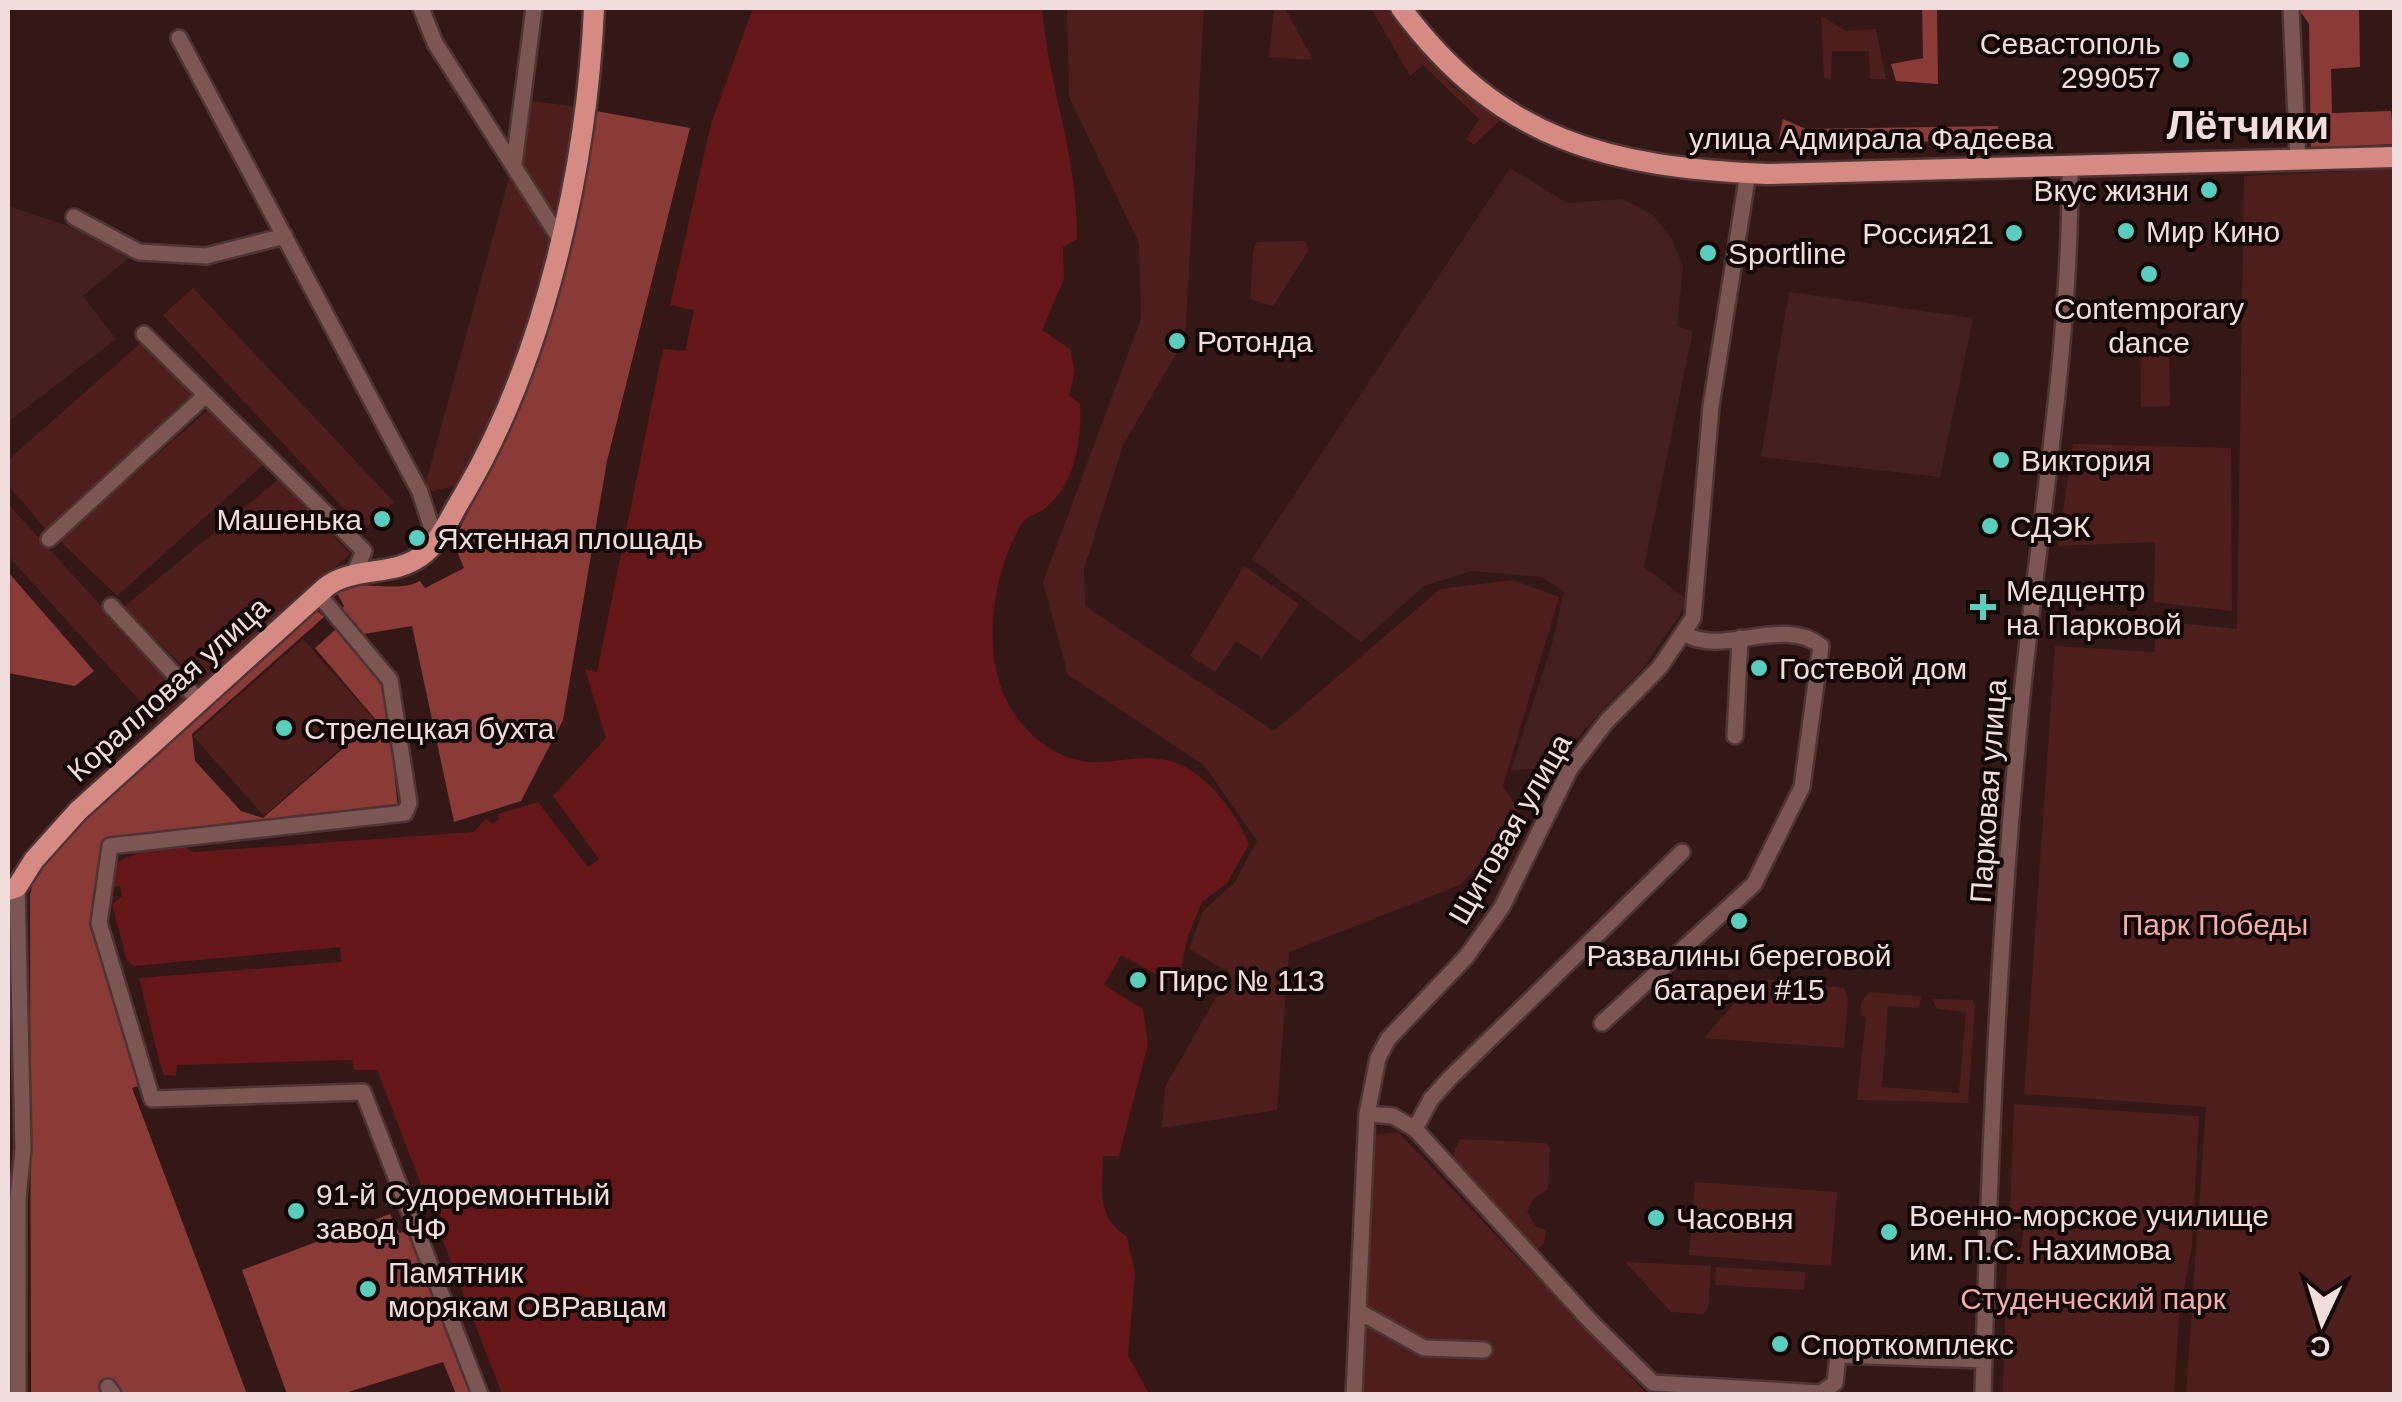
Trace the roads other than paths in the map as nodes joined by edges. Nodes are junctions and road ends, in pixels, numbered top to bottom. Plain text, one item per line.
1 (421, 8) edge
2 (534, 8) edge
3 (594, 8) edge
4 (1400, 8) edge
5 (2291, 8) edge
6 (179, 38) dead end
7 (2394, 158) edge
8 (2298, 161) junction
9 (514, 164) junction
10 (2070, 168) junction
11 (1748, 173) junction
12 (74, 216) dead end
13 (285, 236) junction
14 (560, 239) junction
15 (144, 334) dead end
16 (206, 395) junction
17 (49, 539) dead end
18 (431, 546) junction
19 (354, 574) junction
20 (318, 594) junction
21 (112, 606) dead end
22 (1683, 632) junction
23 (1740, 638) junction
24 (199, 701) junction
25 (1735, 736) dead end
26 (1682, 852) dead end
27 (12, 889) edge
28 (1602, 1023) dead end
29 (1367, 1114) junction
30 (1415, 1129) junction
31 (1358, 1311) junction
32 (13, 1337) edge
33 (1484, 1350) dead end
34 (1984, 1360) junction
35 (18, 1394) edge
36 (480, 1394) edge
37 (1354, 1394) edge
38 (1983, 1394) edge

1 - 9 street
2 - 9 street
3 - 14 main road
4 - 11 main road, улица Адмирала Фадеева
5 - 8 street
6 - 13 street
7 - 8 main road, улица Адмирала Фадеева
8 - 10 main road, улица Адмирала Фадеева
9 - 14 street
10 - 11 main road, улица Адмирала Фадеева
10 - 34 street, Парковая улица
11 - 22 street, Щитовая улица
12 - 13 street
13 - 18 street
14 - 18 main road
15 - 16 street
16 - 17 street
16 - 19 street
18 - 19 main road, Коралловая улица
19 - 20 main road, Коралловая улица
20 - 24 main road, Коралловая улица
20 - 36 street
21 - 24 street
22 - 23 street
22 - 29 street, Щитовая улица
23 - 25 street
23 - 28 street
24 - 27 main road, Коралловая улица
26 - 30 street
27 - 32 street
29 - 30 street
29 - 31 street, Щитовая улица
30 - 34 street
31 - 33 street
31 - 37 street, Щитовая улица
32 - 35 street
34 - 38 street, Парковая улица

